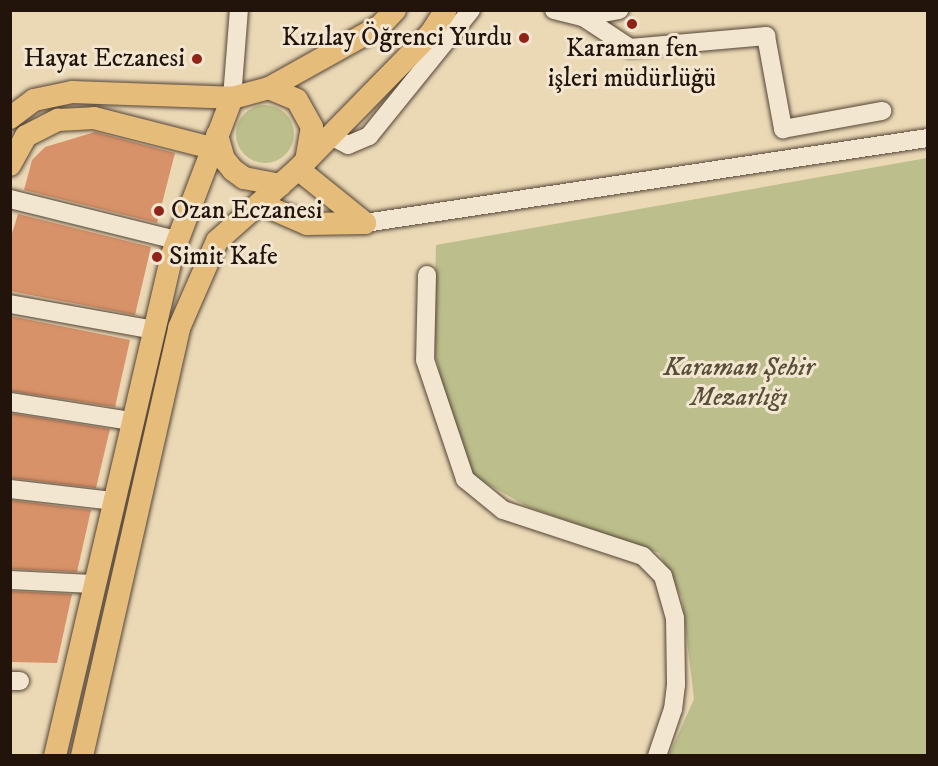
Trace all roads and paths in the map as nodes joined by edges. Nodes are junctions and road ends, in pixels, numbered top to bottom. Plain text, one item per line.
1 (239, 10) edge
2 (395, 10) edge
3 (446, 10) edge
4 (471, 10) edge
5 (554, 10) edge
6 (619, 10) edge
7 (583, 17) junction
8 (269, 88) junction
9 (232, 98) junction
10 (882, 111) dead end
11 (10, 118) edge
12 (331, 136) junction
13 (927, 138) edge
14 (215, 142) junction
15 (10, 165) edge
16 (302, 165) junction
17 (280, 185) junction
18 (10, 199) edge
19 (261, 204) junction
20 (365, 223) junction
21 (176, 240) junction
22 (427, 275) dead end
23 (10, 304) edge
24 (154, 330) junction
25 (10, 402) edge
26 (132, 421) junction
27 (10, 489) edge
28 (114, 501) junction
29 (10, 580) edge
30 (93, 584) junction
31 (55, 756) edge
32 (82, 756) edge
33 (657, 756) edge

1 - 9 street
2 - 8 main road
3 - 12 main road
4 - 12 street
5 - 7 street
6 - 7 street
7 - 10 street
8 - 9 main road
8 - 16 main road
9 - 11 main road
9 - 14 main road
12 - 16 main road
13 - 20 street
14 - 15 main road
14 - 17 main road
14 - 21 main road
16 - 17 main road
16 - 20 main road
17 - 19 main road
18 - 21 street
19 - 20 main road
19 - 32 main road
21 - 24 main road
22 - 33 street
23 - 24 street
24 - 26 main road
25 - 26 street
26 - 28 main road
27 - 28 street
28 - 30 main road
29 - 30 street
30 - 31 main road

